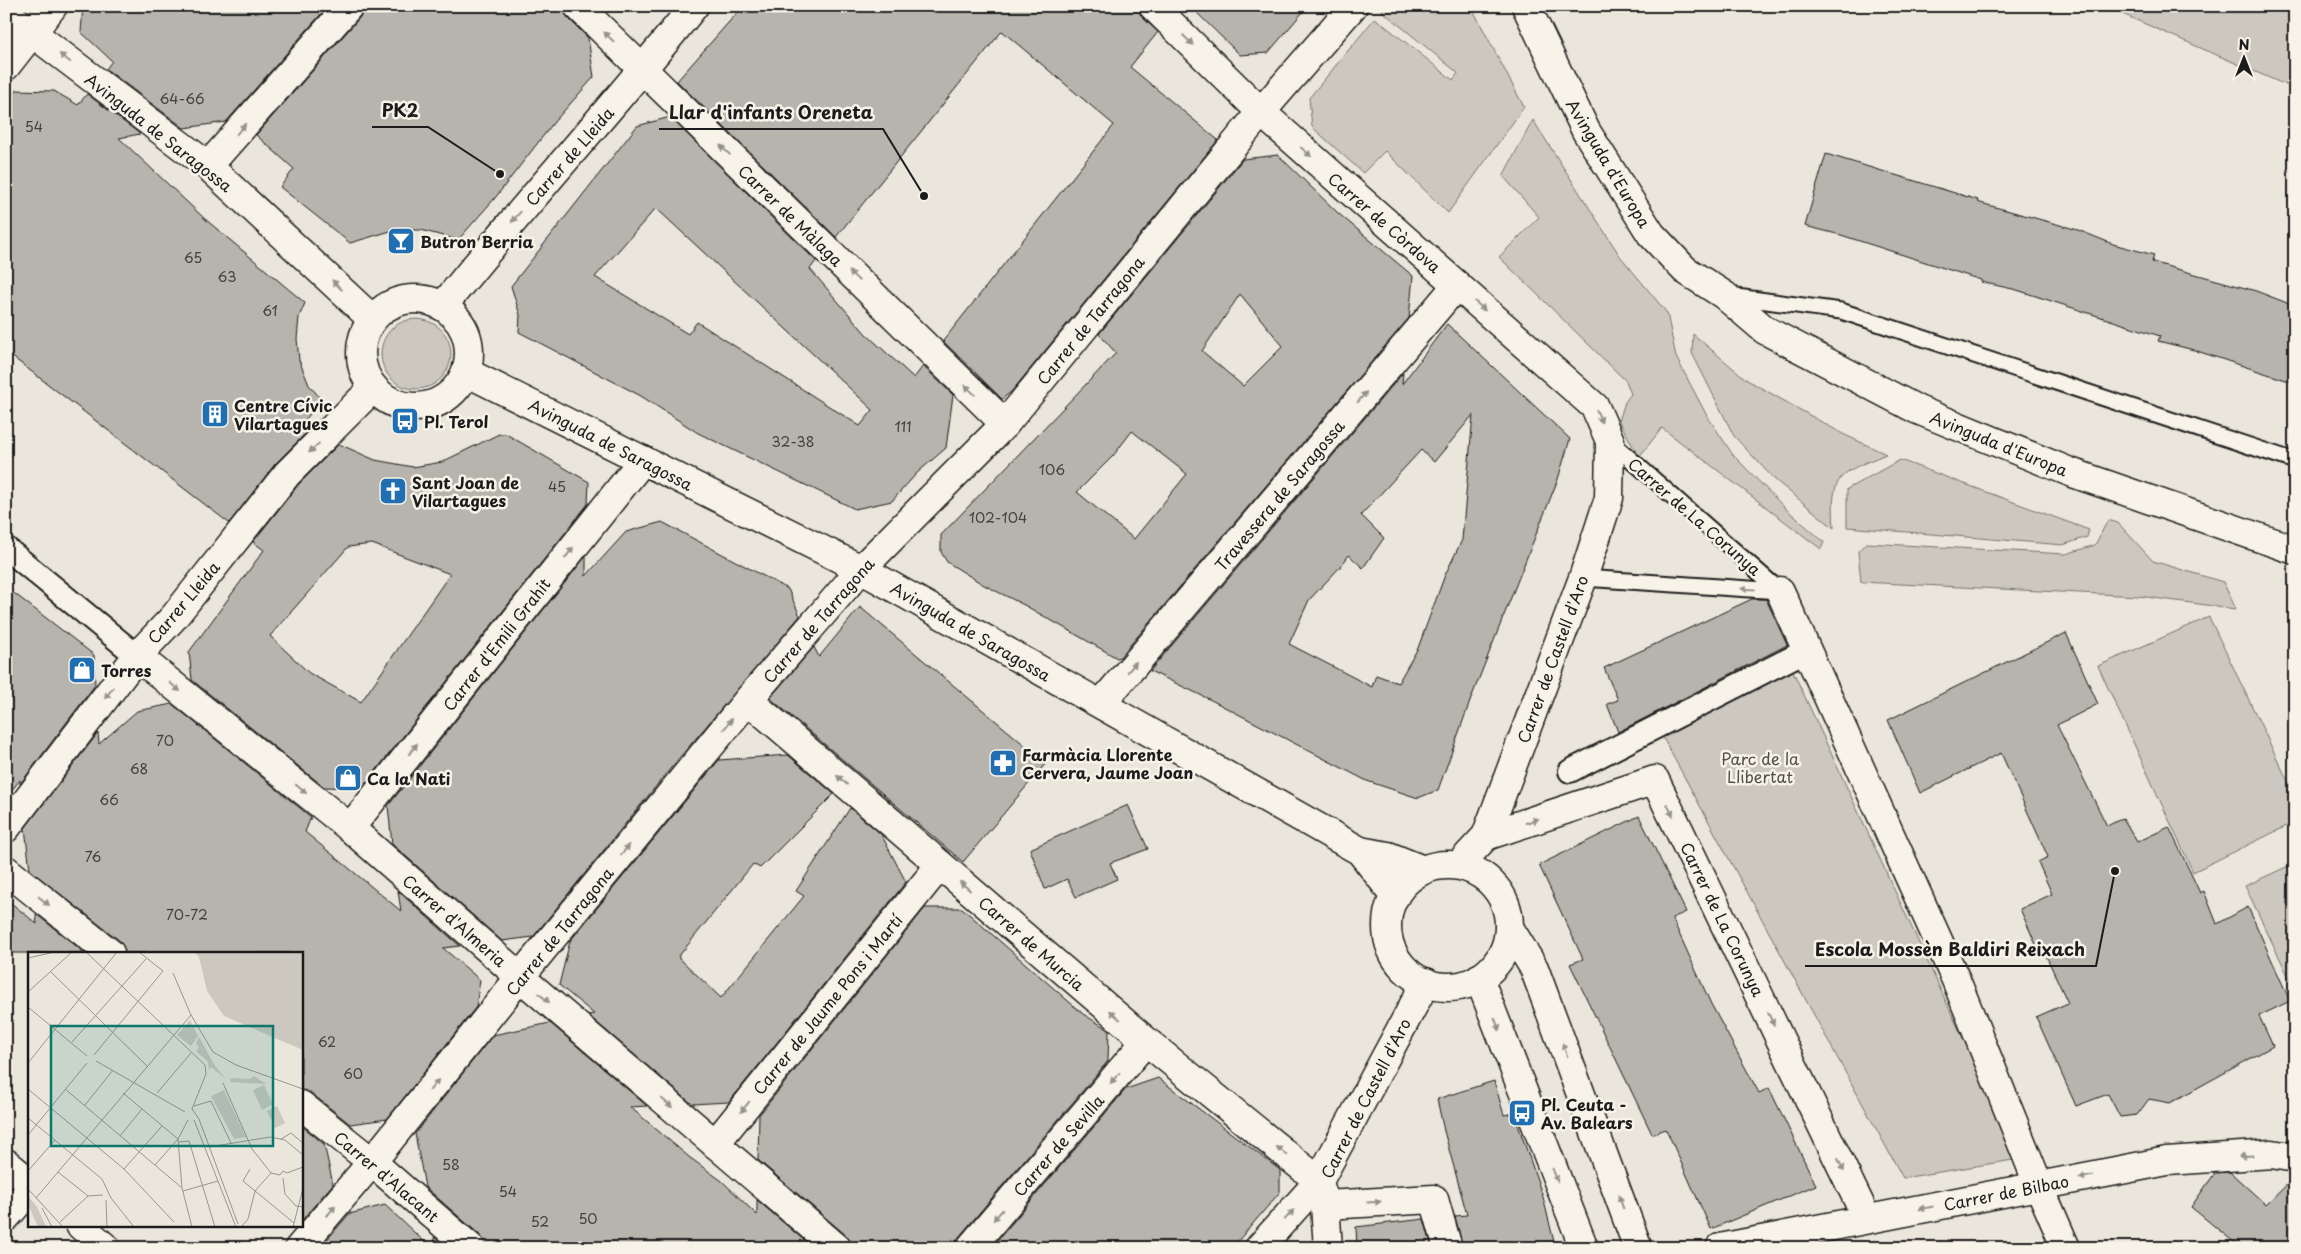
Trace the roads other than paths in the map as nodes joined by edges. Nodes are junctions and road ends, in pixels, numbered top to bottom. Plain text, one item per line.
1 (53, 6) edge
2 (349, 6) edge
3 (578, 6) edge
4 (694, 6) edge
5 (1153, 6) edge
6 (1353, 6) edge
7 (1526, 6) edge
8 (6, 13) edge
9 (32, 34) junction
10 (6, 66) edge
11 (643, 70) junction
12 (1261, 112) junction
13 (208, 166) junction
14 (1457, 285) junction
15 (1724, 295) junction
16 (443, 306) junction
17 (372, 319) junction
18 (466, 372) junction
19 (373, 388) junction
20 (1005, 424) junction
21 (1610, 441) junction
22 (643, 460) junction
23 (2295, 461) edge
24 (6, 548) edge
25 (2295, 550) edge
26 (861, 569) junction
27 (1583, 578) junction
28 (1780, 591) junction
29 (1807, 650) junction
30 (137, 656) junction
31 (748, 700) junction
32 (1100, 704) junction
33 (1570, 770) dead end
34 (6, 828) edge
35 (350, 828) junction
36 (1486, 836) junction
37 (1360, 851) junction
38 (940, 865) junction
39 (1459, 865) junction
40 (6, 870) edge
41 (1423, 870) junction
42 (1395, 896) junction
43 (1510, 929) junction
44 (109, 952) edge
45 (520, 977) junction
46 (1479, 978) junction
47 (1426, 982) junction
48 (1146, 1042) junction
49 (302, 1107) edge
50 (715, 1144) junction
51 (2295, 1158) edge
52 (372, 1162) junction
53 (6, 1163) edge
54 (28, 1181) edge
55 (2038, 1186) junction
56 (28, 1192) edge
57 (1322, 1193) junction
58 (6, 1217) edge
59 (1867, 1219) junction
60 (81, 1226) edge
61 (106, 1248) edge
62 (300, 1248) edge
63 (471, 1248) edge
64 (837, 1248) edge
65 (970, 1248) edge
66 (1259, 1248) edge
67 (1328, 1248) edge
68 (1448, 1248) edge
69 (1584, 1248) edge
70 (1638, 1248) edge
71 (1720, 1248) edge
72 (2066, 1248) edge

1 - 9 street
13 -> 2 street
11 -> 3 street, Carrer de Màlaga
4 - 11 street, Carrer de Lleida
5 -> 12 street, Carrer de Còrdova
6 - 12 street, Carrer de Tarragona
7 - 15 street, Avinguda d'Europa
8 - 9 street, Avinguda de Saragossa
9 - 10 street
13 -> 9 street, Avinguda de Saragossa
11 -> 16 street, Carrer de Lleida
20 -> 11 street, Carrer de Màlaga
12 -> 14 street, Carrer de Còrdova
12 - 20 street, Carrer de Tarragona
17 -> 13 street, Avinguda de Saragossa
14 -> 21 street, Carrer de Còrdova
32 -> 14 street, Travessera de Saragossa
15 - 23 lane, Avinguda d'Europa
15 - 25 street, Avinguda d'Europa
16 - 17 street
16 - 18 street
17 - 19 street
18 - 19 street
18 - 22 street, Avinguda de Saragossa
19 -> 30 street, Carrer Lleida
20 - 26 street, Carrer de Tarragona
21 - 27 street, Carrer de Castell d'Aro
21 - 28 lane, Carrer de La Corunya
22 - 26 street, Avinguda de Saragossa
35 -> 22 street, Carrer d'Emili Grahit
24 - 30 street
26 - 31 street, Carrer de Tarragona
26 - 32 street, Avinguda de Saragossa
28 -> 27 lane, Carrer de La Corunya
27 - 36 street, Carrer de Castell d'Aro
28 - 29 street, Carrer de La Corunya
29 - 33 street
29 - 55 street, Carrer de La Corunya
30 -> 34 street, Carrer Lleida
30 -> 35 street, Carrer d'Almeria
38 -> 31 street, Carrer de Murcia
45 -> 31 street, Carrer de Tarragona
32 - 37 street, Avinguda de Saragossa
35 - 45 street, Carrer d'Almeria
36 - 39 street, Carrer de Castell d'Aro
36 -> 59 street, Carrer de La Corunya
37 - 41 street, Avinguda de Saragossa
37 - 42 street, Avinguda de Saragossa
48 -> 38 street, Carrer de Murcia
38 -> 50 street, Carrer de Jaume Pons i Martí
39 - 41 street
39 - 43 street
40 -> 44 street
41 - 42 street
42 - 47 street
43 - 46 street
70 -> 43 street
45 -> 50 street, Carrer d'Almeria
52 -> 45 street, Carrer de Tarragona
46 - 47 street
46 -> 69 street
47 - 57 street, Carrer de Castell d'Aro
57 -> 48 street, Carrer de Murcia
48 -> 65 street, Carrer de Sevilla
49 - 52 street, Carrer d'Alacant
50 - 64 street, Carrer d'Almeria
51 -> 55 street, Carrer de Bilbao
62 -> 52 street, Carrer de Tarragona
52 - 63 street, Carrer d'Alacant
53 - 54 street
55 -> 59 street, Carrer de Bilbao
55 - 72 street, Carrer de La Corunya
56 - 58 street
66 -> 57 street
57 - 67 street, Carrer de Castell d'Aro
57 -> 68 street
59 - 71 street, Carrer de Bilbao
60 - 61 street

